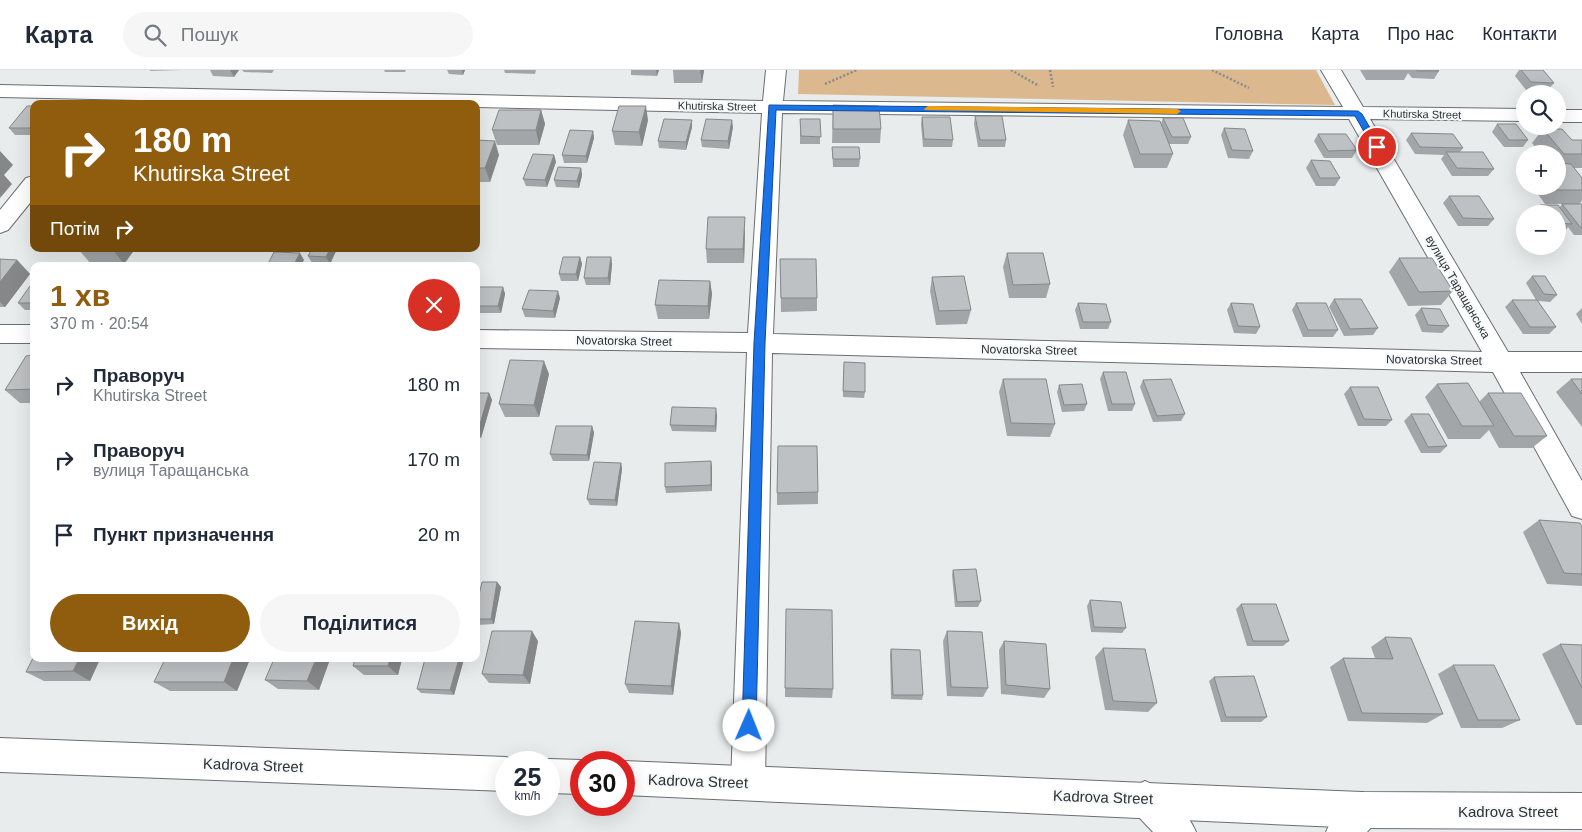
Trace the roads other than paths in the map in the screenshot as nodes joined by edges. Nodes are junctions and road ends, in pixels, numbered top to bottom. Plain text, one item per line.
1 (776, 70) edge
2 (1331, 70) edge
3 (0, 91) edge
4 (102, 99) edge
5 (186, 100) edge
6 (480, 104) edge
7 (772, 107) junction
8 (1358, 114) junction
9 (1516, 115) edge
10 (1566, 116) edge
11 (1582, 116) edge
12 (30, 188) edge
13 (0, 225) edge
14 (0, 334) edge
15 (30, 334) edge
16 (480, 340) edge
17 (760, 343) junction
18 (1502, 362) junction
19 (1582, 362) edge
20 (1582, 507) edge
21 (0, 755) edge
22 (495, 774) edge
23 (635, 778) edge
24 (748, 783) junction
25 (1145, 799) junction
26 (1582, 812) edge
27 (1353, 821) edge
28 (1178, 832) edge

1 - 7 street
2 - 8 street, вулиця Таращанська
3 - 4 street, Khutirska Street
4 - 5 street, Khutirska Street
6 - 7 street, Khutirska Street
7 - 8 street, Khutirska Street
7 - 17 street
8 - 9 street, Khutirska Street
8 - 18 street, вулиця Таращанська
10 - 11 street
12 - 13 street
14 - 15 street
16 - 17 street, Novatorska Street
17 - 18 street, Novatorska Street
17 - 24 street
18 - 19 street, Novatorska Street
18 - 20 street, вулиця Таращанська
21 - 22 street, Kadrova Street
23 - 24 street, Kadrova Street
24 - 25 street, Kadrova Street
25 - 27 street, Kadrova Street
25 - 28 street
26 - 27 street, Kadrova Street

